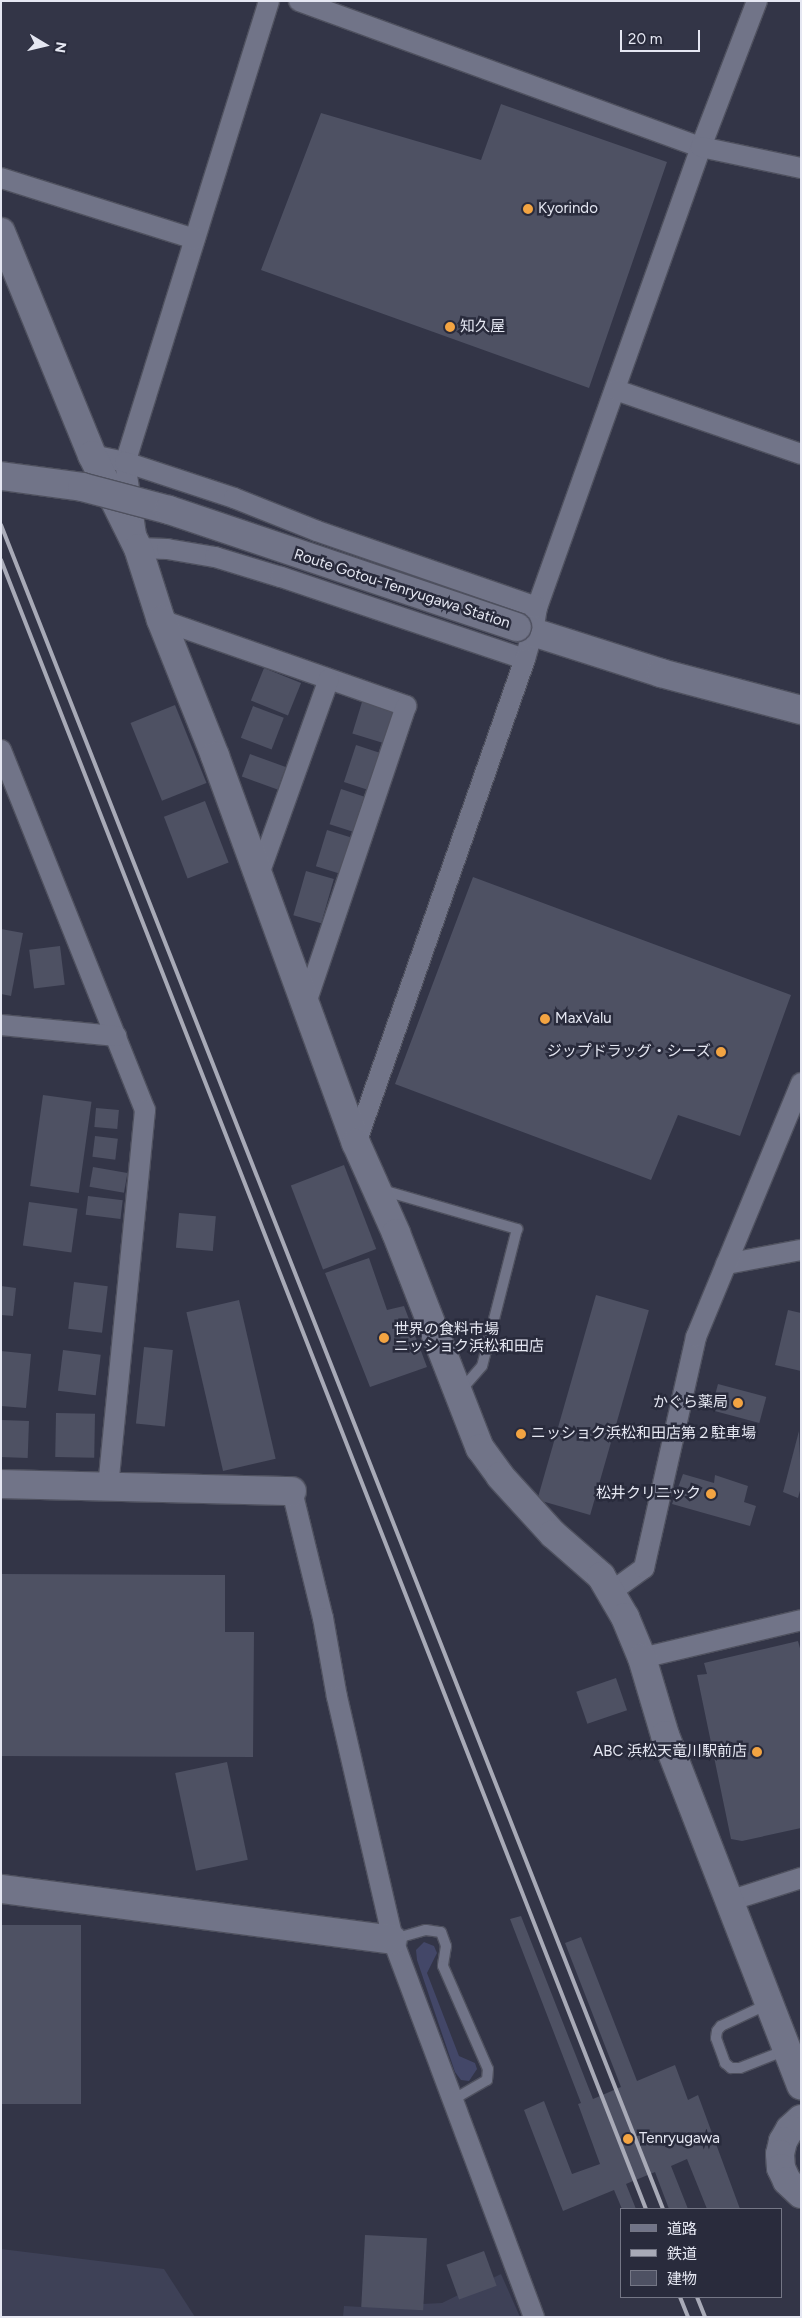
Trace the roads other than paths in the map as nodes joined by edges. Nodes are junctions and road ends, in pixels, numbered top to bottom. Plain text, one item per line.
1 (269, 1) edge
2 (299, 1) edge
3 (757, 1) edge
4 (701, 147) junction
5 (801, 168) edge
6 (1, 178) edge
7 (1, 232) edge
8 (195, 239) junction
9 (616, 390) junction
10 (801, 454) edge
11 (92, 455) junction
12 (125, 462) junction
13 (1, 476) edge
14 (138, 548) junction
15 (161, 620) junction
16 (529, 621) junction
17 (525, 659) junction
18 (329, 679) junction
19 (801, 710) edge
20 (1, 750) edge
21 (258, 877) junction
22 (306, 1004) junction
23 (1, 1025) edge
24 (116, 1036) junction
25 (801, 1083) edge
26 (356, 1143) junction
27 (376, 1189) junction
28 (801, 1250) edge
29 (726, 1264) junction
30 (458, 1392) junction
31 (1, 1484) edge
32 (108, 1488) junction
33 (292, 1491) joint
34 (611, 1592) junction
35 (801, 1620) edge
36 (642, 1658) junction
37 (801, 1878) edge
38 (1, 1889) edge
39 (729, 1901) junction
40 (392, 1940) junction
41 (769, 2003) junction
42 (787, 2050) junction
43 (801, 2086) edge
44 (453, 2100) junction
45 (801, 2119) edge
46 (801, 2194) edge
47 (534, 2317) edge

1 - 8 street
2 - 4 street
3 - 4 street
4 - 5 street
4 - 9 street
6 - 8 street
7 - 11 street
8 - 12 street
9 - 10 street
9 - 16 street
11 - 12 street
11 - 14 street
12 - 14 street
12 - 16 street
13 - 16 street, Route Gotou-Tenryugawa Station, bridge
14 - 15 street
14 - 17 street
15 - 18 street
15 - 21 street
16 - 17 street
16 - 19 street, Route Gotou-Tenryugawa Station
17 - 26 street
18 - 21 street
18 - 22 street
20 - 24 street
21 - 22 street
22 - 26 street
23 - 24 street
24 - 32 street
25 - 29 street
26 - 27 street
27 - 30 street
27 - 30 lane
28 - 29 street
29 - 34 street
30 - 34 street
31 - 32 street
32 - 33 street
33 - 40 street
34 - 36 street
35 - 36 street
36 - 39 street
37 - 39 street
38 - 40 street
39 - 41 street
40 - 44 street
40 - 44 lane
41 - 42 street
41 - 42 lane
42 - 43 street
44 - 47 street
45 - 46 street

